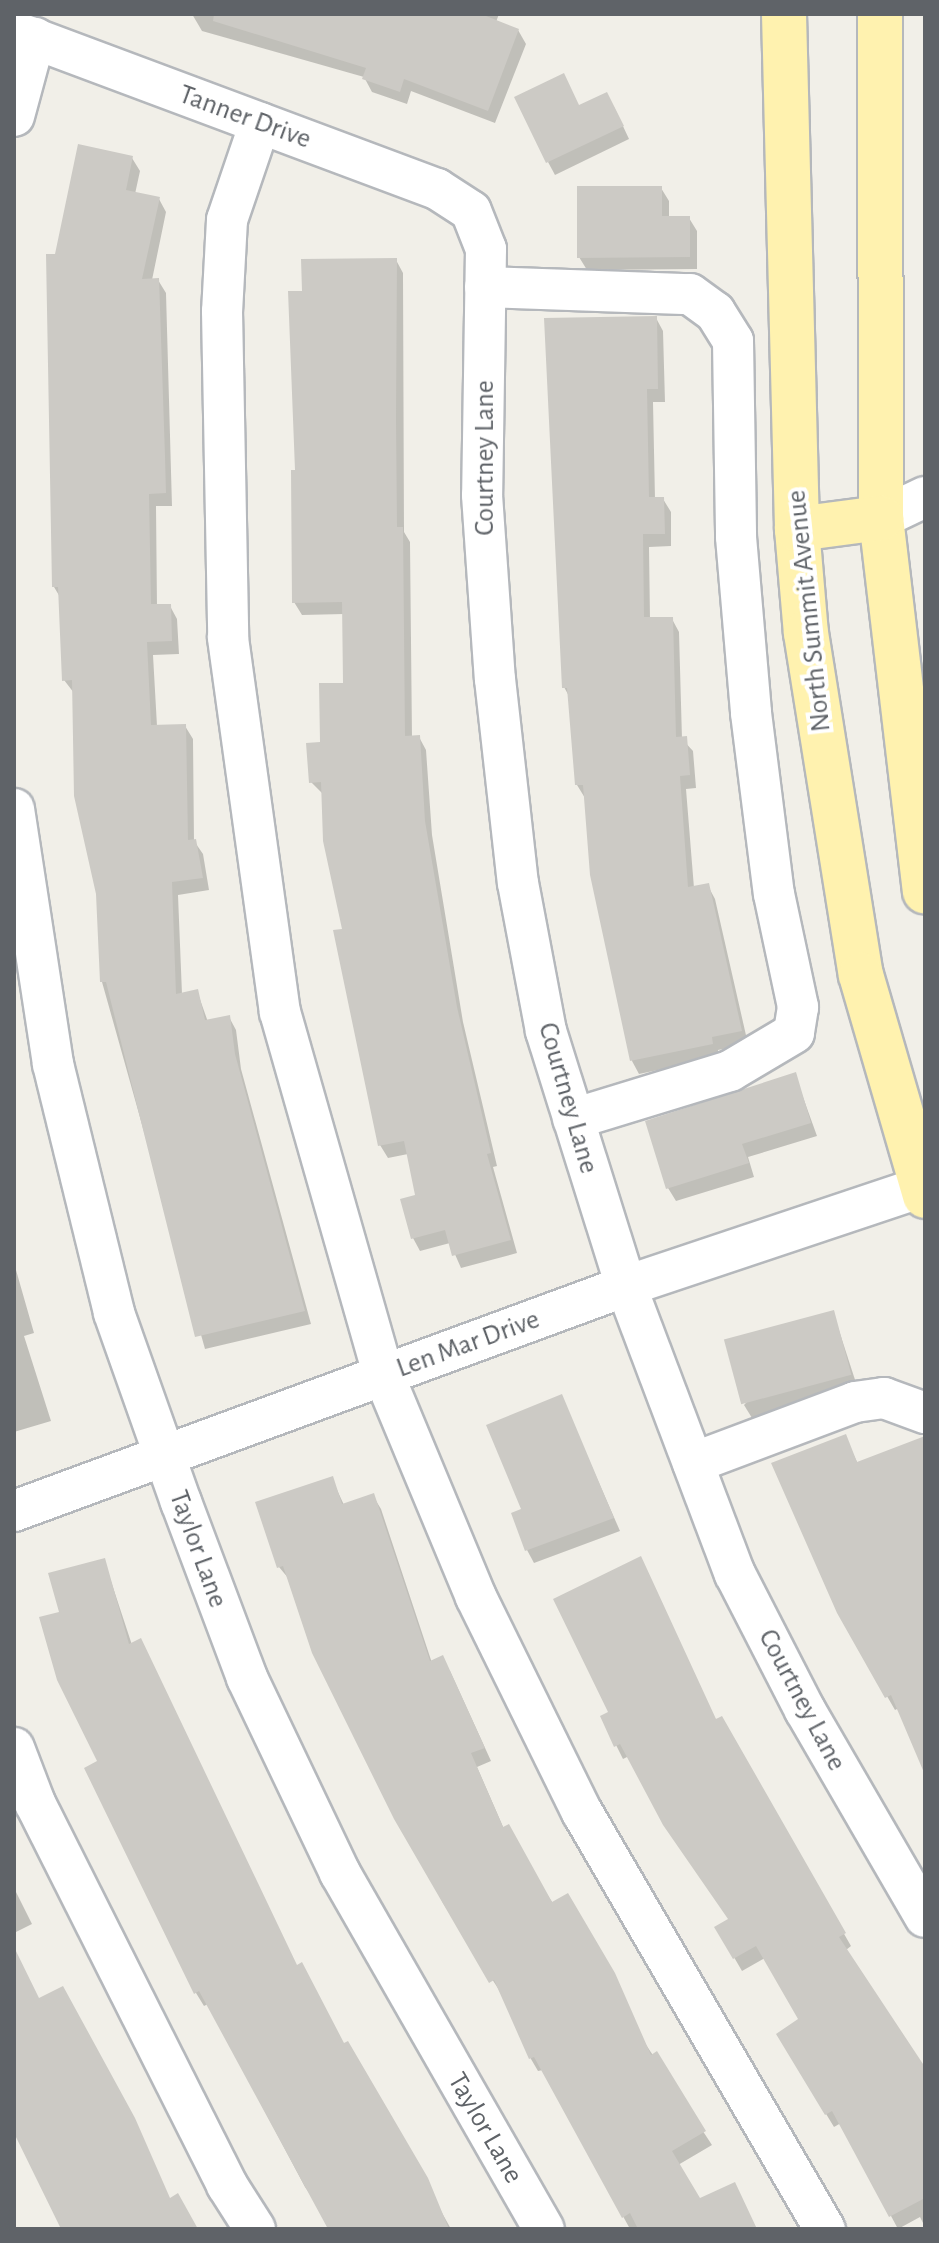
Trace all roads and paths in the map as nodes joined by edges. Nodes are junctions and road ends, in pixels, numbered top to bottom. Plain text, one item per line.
1 (784, 14) edge
2 (880, 14) edge
3 (24, 34) edge
4 (14, 116) edge
5 (260, 123) junction
6 (471, 211) joint
7 (485, 287) junction
8 (925, 497) edge
9 (881, 518) junction
10 (797, 529) junction
11 (925, 530) edge
12 (14, 809) edge
13 (925, 891) edge
14 (573, 1119) junction
15 (924, 1190) edge
16 (626, 1286) junction
17 (384, 1376) junction
18 (925, 1413) edge
19 (165, 1457) junction
20 (693, 1463) junction
21 (14, 1511) edge
22 (14, 1748) edge
23 (925, 1917) edge
24 (255, 2229) edge
25 (544, 2229) edge
26 (825, 2229) edge

1 - 10 main road, North Summit Avenue
2 - 9 main road
3 - 4 street
3 - 5 street, Tanner Drive
5 - 6 street, Tanner Drive
5 - 17 street
6 - 7 street, Courtney Lane
7 - 14 street, Courtney Lane
7 - 14 street
8 - 9 street
9 - 10 main road
9 - 11 street
9 - 13 main road
10 - 15 main road, North Summit Avenue
12 - 19 street, Taylor Lane
14 - 16 street, Courtney Lane
15 - 16 street, Len Mar Drive
16 - 17 street, Len Mar Drive
16 - 20 street, Courtney Lane
17 - 19 street, Len Mar Drive
17 - 26 street
18 - 20 street
19 - 21 street, Len Mar Drive
19 - 25 street, Taylor Lane
20 - 23 street, Courtney Lane
22 - 24 street

